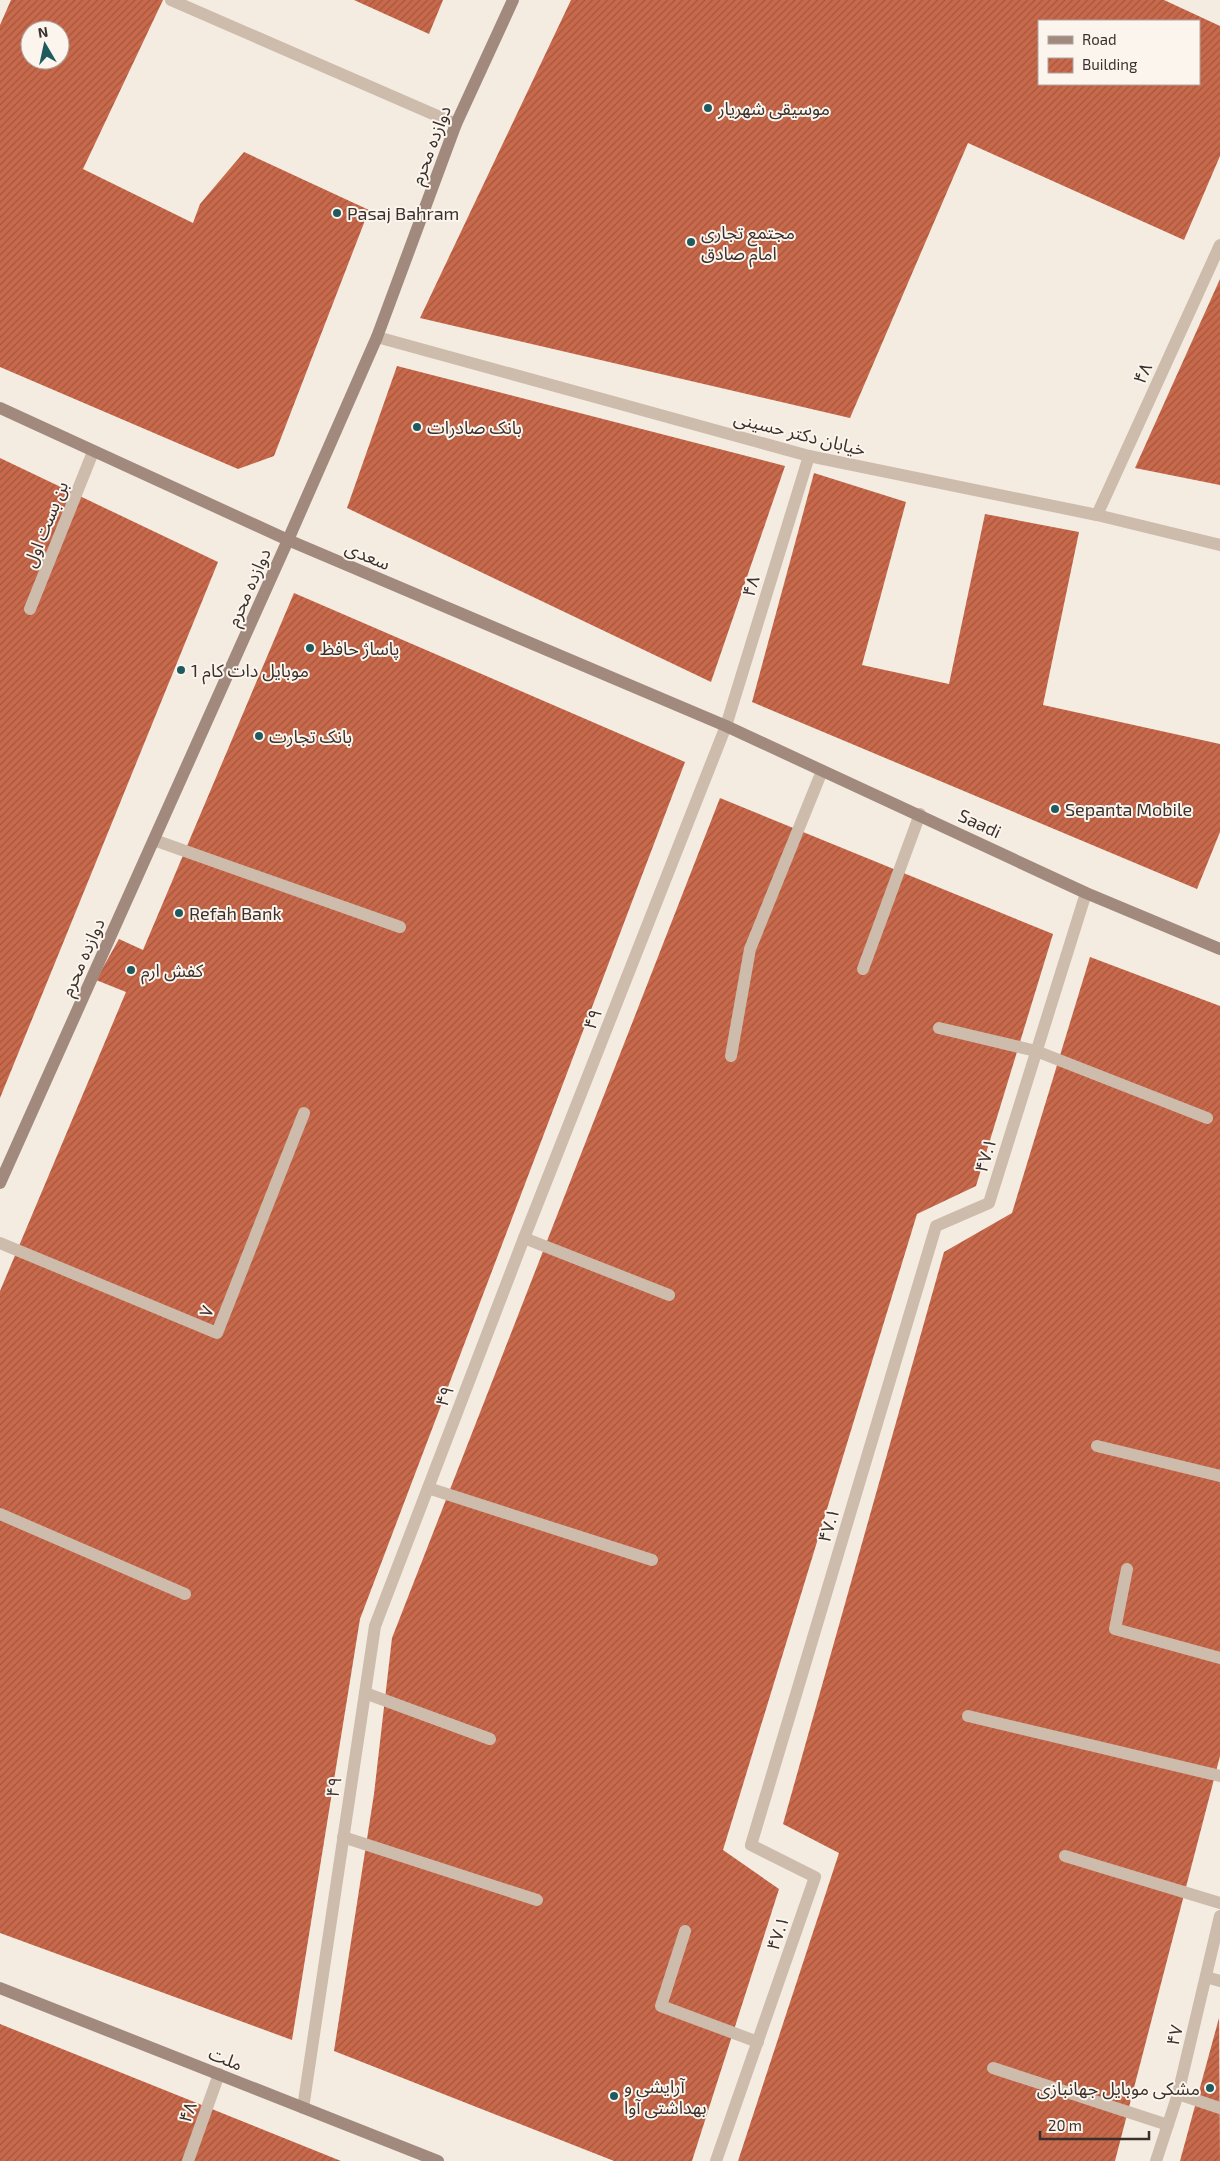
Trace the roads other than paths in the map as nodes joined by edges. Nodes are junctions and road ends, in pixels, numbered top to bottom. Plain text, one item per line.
1 (171, 0) edge
2 (513, 0) edge
3 (456, 124) junction
4 (1220, 245) edge
5 (377, 337) junction
6 (0, 408) edge
7 (93, 452) junction
8 (809, 456) junction
9 (1097, 515) junction
10 (288, 540) junction
11 (1220, 545) edge
12 (30, 608) dead end
13 (726, 726) junction
14 (822, 771) junction
15 (920, 814) junction
16 (154, 840) junction
17 (1086, 893) junction
18 (400, 927) dead end
19 (1220, 949) edge
20 (863, 969) dead end
21 (939, 1028) dead end
22 (1036, 1051) junction
23 (731, 1056) dead end
24 (304, 1113) dead end
25 (1207, 1118) dead end
26 (0, 1183) edge
27 (524, 1238) junction
28 (0, 1243) edge
29 (669, 1295) dead end
30 (1097, 1446) dead end
31 (1220, 1476) edge
32 (428, 1488) junction
33 (0, 1514) edge
34 (652, 1560) dead end
35 (1127, 1569) dead end
36 (185, 1594) dead end
37 (1220, 1658) edge
38 (365, 1693) junction
39 (968, 1716) dead end
40 (490, 1739) dead end
41 (1220, 1776) edge
42 (343, 1837) junction
43 (1065, 1856) dead end
44 (538, 1900) dead end
45 (1220, 1903) edge
46 (1220, 1916) edge
47 (685, 1931) dead end
48 (1206, 1977) junction
49 (1220, 1981) edge
50 (0, 1988) edge
51 (758, 2042) junction
52 (993, 2068) dead end
53 (219, 2074) junction
54 (1178, 2094) junction
55 (303, 2108) junction
56 (1220, 2108) edge
57 (1168, 2125) junction
58 (188, 2161) edge
59 (438, 2161) edge
60 (716, 2161) edge
61 (1156, 2161) edge

1 - 3 street
2 - 3 main road, دوازده محرم
3 - 5 main road, دوازده محرم
4 - 9 street, ۴۸
5 - 8 street, خیابان دکتر حسینی
5 - 10 main road, دوازده محرم
6 - 7 main road, سعدی
7 - 10 main road, سعدی
7 - 12 street, بن بست اول
8 - 9 street, خیابان دکتر حسینی
8 - 13 street, ۴۸
9 - 11 street, خیابان دکتر حسینی
10 - 13 main road, سعدی
10 - 16 main road, دوازده محرم
13 - 14 main road, Saadi
13 - 27 street, ۴۹
14 - 15 main road, Saadi
14 - 23 street
15 - 17 main road, Saadi
15 - 20 street
16 - 18 street
16 - 26 main road, دوازده محرم
17 - 19 main road, Saadi
17 - 22 street, ۴۷.۱
21 - 22 street
22 - 25 street
22 - 51 street, ۴۷.۱
24 - 28 street, ۷
27 - 29 street
27 - 32 street, ۴۹
30 - 31 street
32 - 34 street
32 - 38 street, ۴۹
33 - 36 street
35 - 37 street
38 - 40 street
38 - 42 street, ۴۹
39 - 41 street
42 - 44 street
42 - 55 street, ۴۹
43 - 45 street
46 - 48 street, ۴۷
47 - 51 street
48 - 49 street
48 - 54 street, ۴۷
50 - 53 main road, ملت
51 - 60 street, ۴۷.۱
52 - 57 street
53 - 55 main road, ملت
53 - 58 street, ۴۸
54 - 56 street
54 - 57 street, ۴۷
55 - 59 main road, ملت
57 - 61 street, ۴۷

